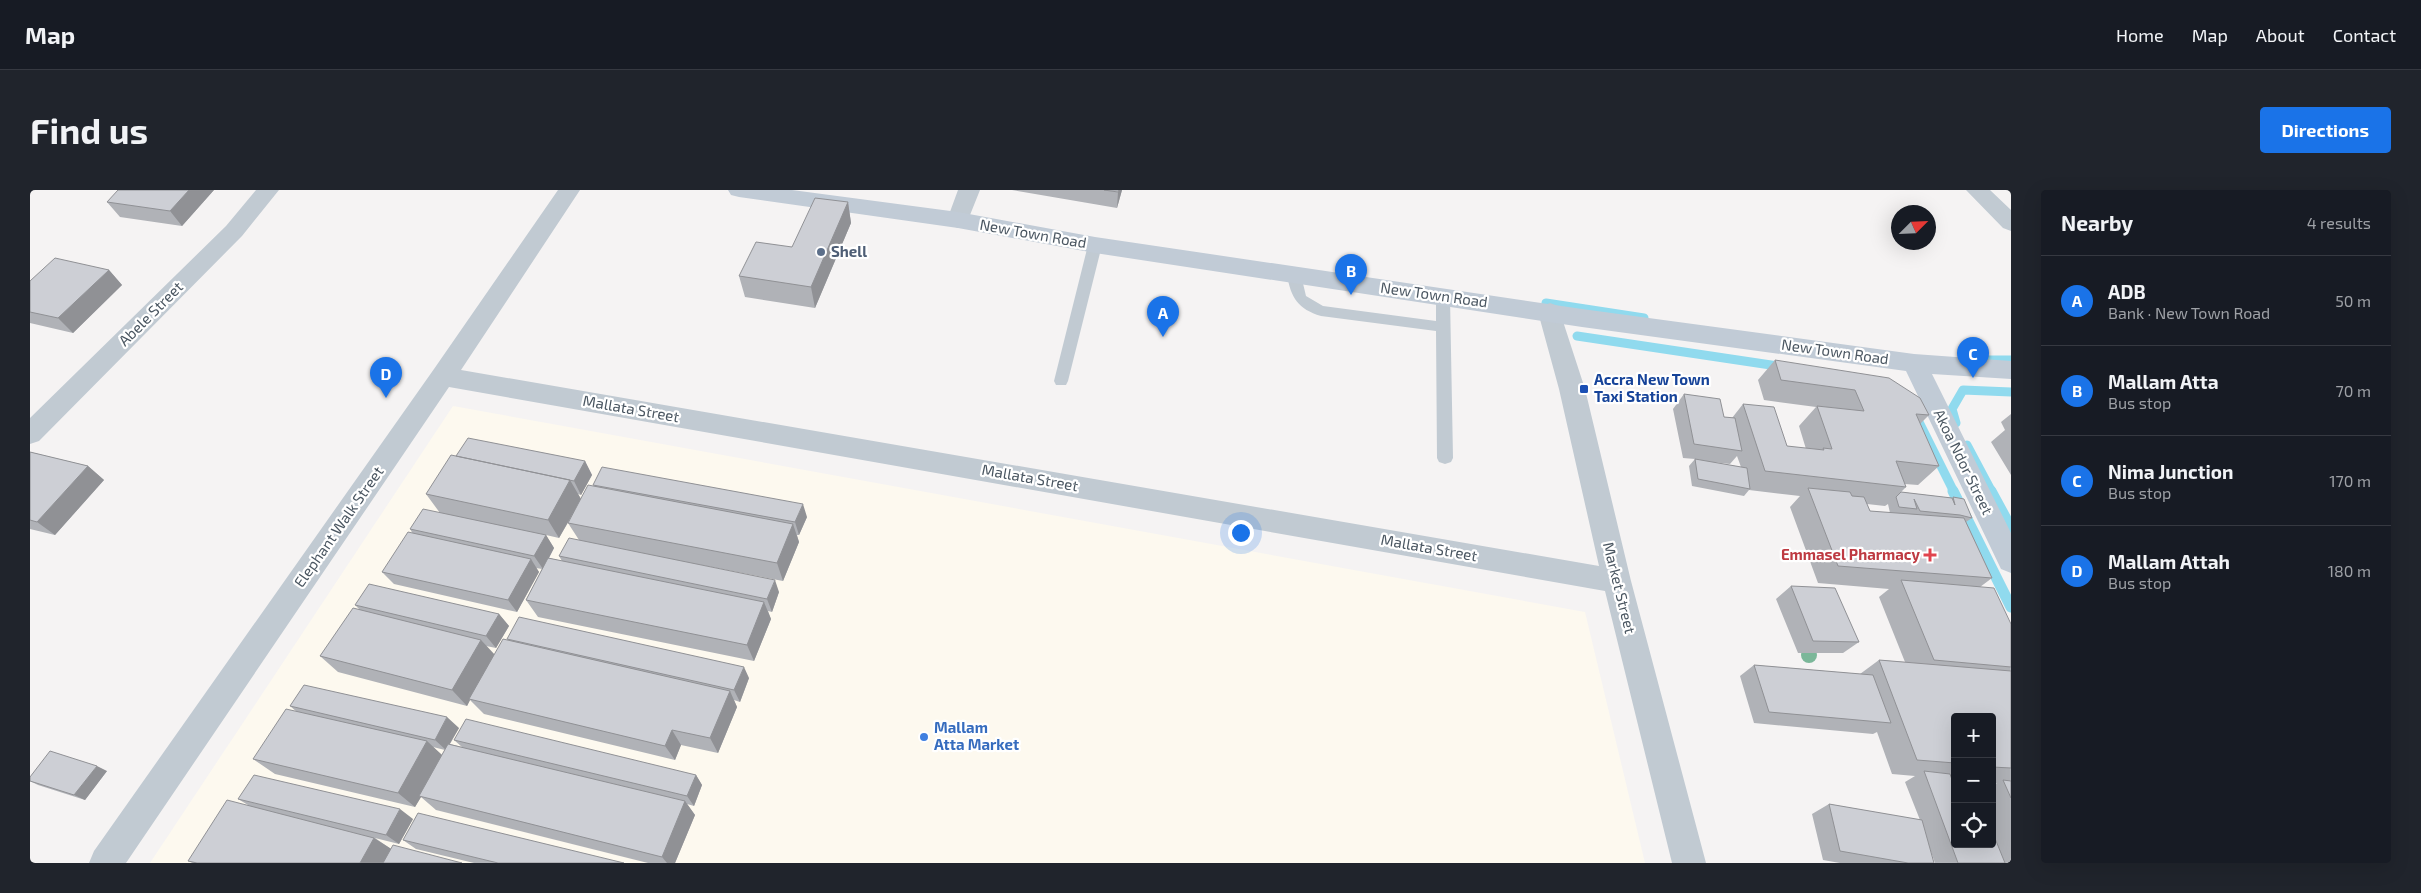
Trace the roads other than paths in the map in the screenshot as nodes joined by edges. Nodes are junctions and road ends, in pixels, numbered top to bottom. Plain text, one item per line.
1 (268, 190) edge
2 (569, 190) edge
3 (739, 190) edge
4 (968, 190) edge
5 (1977, 190) edge
6 (958, 220) junction
7 (2011, 223) edge
8 (1095, 245) junction
9 (1294, 275) junction
10 (1444, 297) junction
11 (1550, 312) junction
12 (1444, 327) junction
13 (1914, 363) junction
14 (2011, 370) edge
15 (443, 376) junction
16 (1061, 381) dead end
17 (30, 434) edge
18 (1445, 458) dead end
19 (2011, 561) edge
20 (1617, 581) junction
21 (106, 863) edge
22 (1689, 863) edge

1 - 17 street, Abele Street
2 - 15 street, Elephant Walk Street
3 - 6 street, New Town Road
4 - 6 street
5 - 7 street
6 - 8 street, New Town Road
8 - 9 street, New Town Road
8 - 16 lane
9 - 10 street, New Town Road
9 - 12 lane
10 - 11 street, New Town Road
10 - 12 lane
11 - 13 street, New Town Road
11 - 20 street, Market Street
12 - 18 lane
13 - 14 street, New Town Road
13 - 19 street, Akoa Ndor Street
15 - 20 street, Mallata Street
15 - 21 street, Elephant Walk Street
20 - 22 street, Market Street

